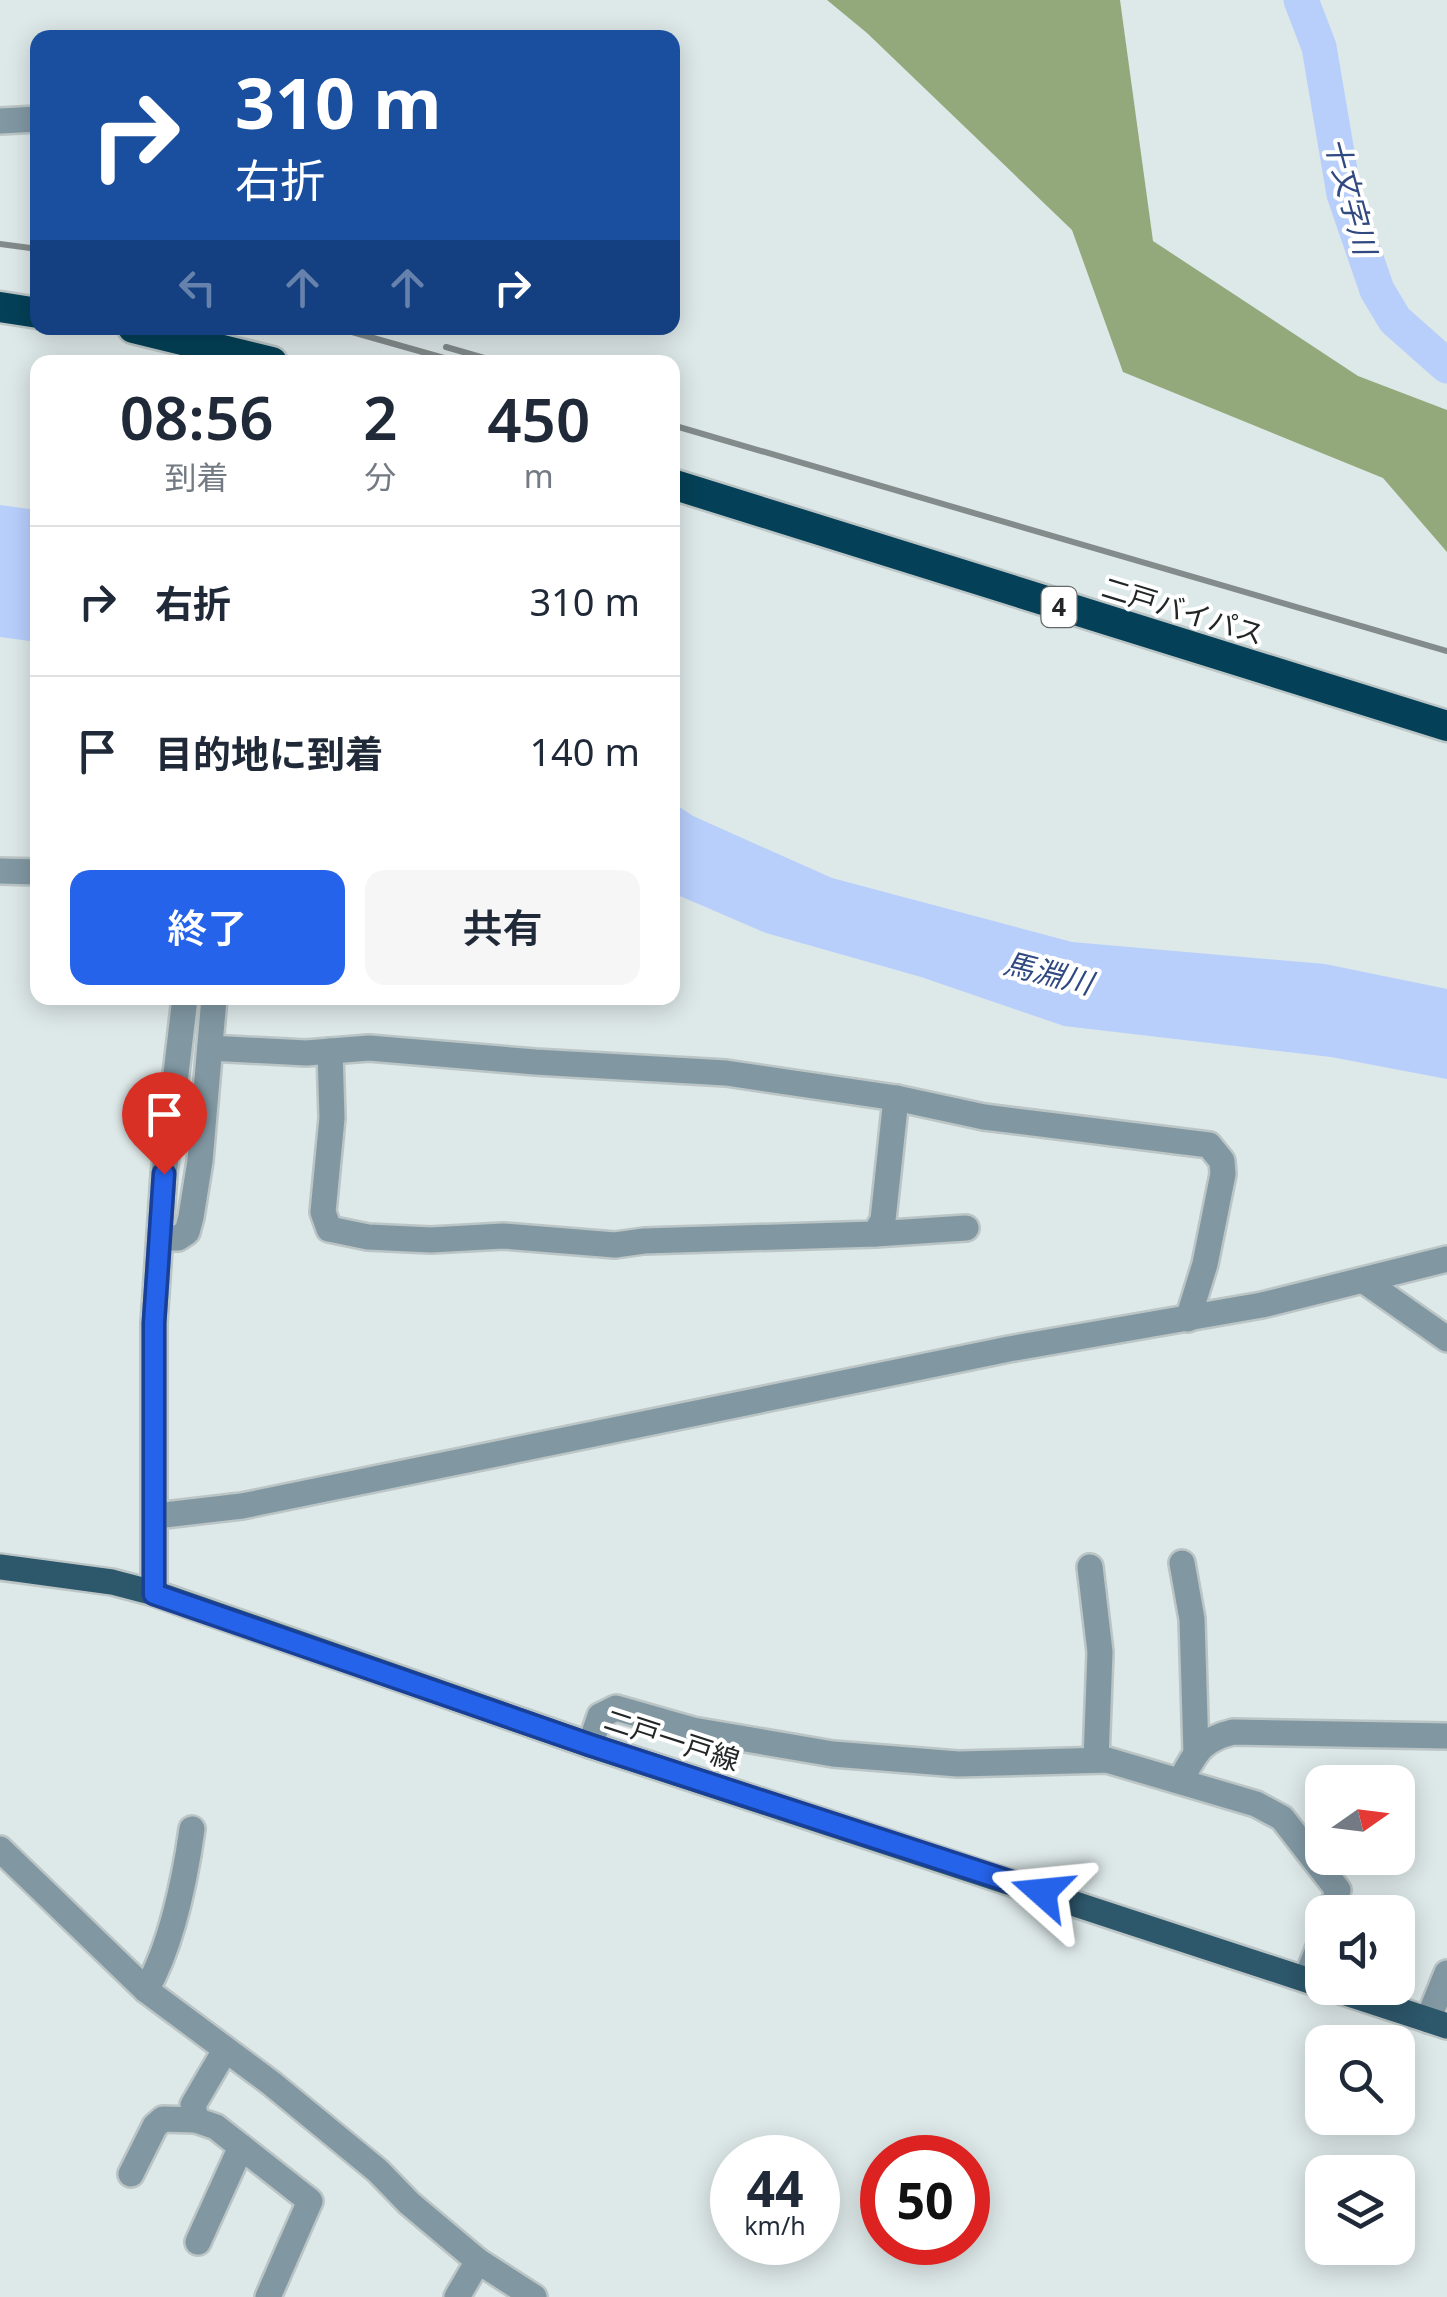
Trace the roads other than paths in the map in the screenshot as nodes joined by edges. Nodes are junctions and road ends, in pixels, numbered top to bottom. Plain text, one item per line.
1 (30, 120) edge
2 (0, 122) edge
3 (0, 307) edge
4 (30, 312) edge
5 (154, 335) edge
6 (219, 355) edge
7 (680, 486) edge
8 (1447, 726) edge
9 (0, 871) edge
10 (30, 872) edge
11 (183, 1005) edge
12 (213, 1005) edge
13 (210, 1048) junction
14 (330, 1051) junction
15 (896, 1098) junction
16 (966, 1228) dead end
17 (875, 1234) junction
18 (160, 1238) junction
19 (1447, 1259) edge
20 (1362, 1280) junction
21 (1188, 1319) junction
22 (1447, 1339) edge
23 (156, 1516) junction
24 (1182, 1563) dead end
25 (0, 1566) edge
26 (1090, 1567) dead end
27 (154, 1594) junction
28 (1447, 1736) edge
29 (590, 1745) junction
30 (1196, 1753) junction
31 (1096, 1760) junction
32 (1180, 1781) junction
33 (192, 1829) dead end
34 (0, 1850) edge
35 (1336, 1895) edge
36 (1447, 1973) edge
37 (1305, 1979) edge
38 (146, 1990) junction
39 (1383, 2005) edge
40 (1438, 2023) edge
41 (224, 2052) junction
42 (196, 2120) junction
43 (241, 2147) junction
44 (131, 2174) dead end
45 (198, 2242) dead end
46 (478, 2262) junction
47 (268, 2297) edge
48 (457, 2297) edge
49 (534, 2297) edge

1 - 2 street
3 - 4 highway
5 - 6 highway
7 - 8 highway, 二戸バイパス / 4
9 - 10 street
11 - 18 street
12 - 13 street
13 - 14 street
13 - 18 street
14 - 15 street
14 - 17 street
15 - 17 street
15 - 21 street
16 - 17 street
18 - 23 street
19 - 20 street
20 - 21 street
20 - 22 street
21 - 23 street
23 - 27 street
24 - 30 street
25 - 27 main road, 二戸一戸線
26 - 31 street
27 - 29 main road, 二戸一戸線
28 - 30 street
29 - 31 street
29 - 37 main road, 二戸一戸線
30 - 32 street
31 - 32 street
32 - 35 street
33 - 38 street
34 - 38 street
36 - 40 street
38 - 41 street
39 - 40 main road
41 - 42 street
41 - 46 street
42 - 43 street
42 - 44 street
43 - 45 street
43 - 47 street
46 - 48 street
46 - 49 street

